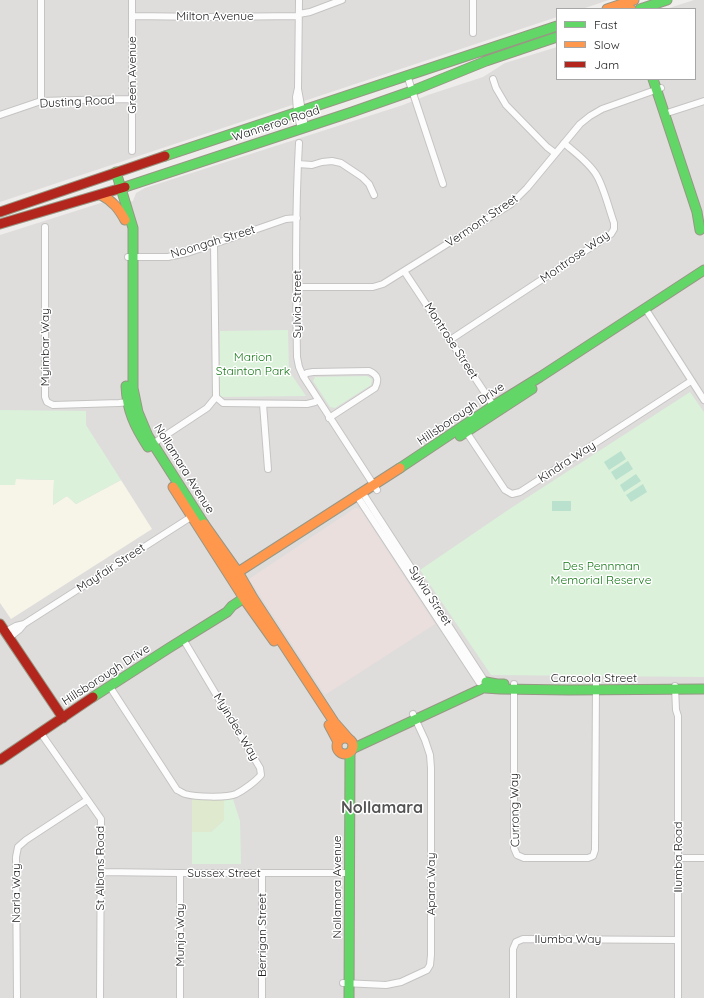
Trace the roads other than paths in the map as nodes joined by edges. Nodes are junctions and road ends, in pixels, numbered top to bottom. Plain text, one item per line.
1 (41, 0) edge
2 (132, 0) edge
3 (299, 0) edge
4 (342, 0) edge
5 (473, 0) edge
6 (634, 0) edge
7 (667, 0) edge
8 (652, 6) edge
9 (610, 8) edge
10 (299, 15) junction
11 (132, 16) junction
12 (556, 26) edge
13 (473, 33) dead end
14 (556, 37) edge
15 (407, 75) junction
16 (493, 79) dead end
17 (654, 80) edge
18 (658, 80) edge
19 (659, 89) junction
20 (412, 91) junction
21 (132, 100) junction
22 (41, 101) junction
23 (704, 101) edge
24 (300, 111) junction
25 (666, 113) junction
26 (0, 115) edge
27 (303, 128) junction
28 (299, 143) dead end
29 (564, 143) junction
30 (132, 151) dead end
31 (555, 154) junction
32 (298, 164) junction
33 (114, 173) junction
34 (138, 182) junction
35 (444, 184) dead end
36 (118, 189) junction
37 (101, 195) junction
38 (374, 195) dead end
39 (127, 207) junction
40 (0, 212) edge
41 (704, 215) edge
42 (297, 218) junction
43 (125, 220) junction
44 (0, 224) edge
45 (45, 228) dead end
46 (703, 233) edge
47 (214, 244) junction
48 (131, 257) junction
49 (704, 270) edge
50 (404, 271) junction
51 (704, 277) edge
52 (296, 287) junction
53 (646, 310) junction
54 (450, 340) junction
55 (303, 376) junction
56 (691, 381) junction
57 (216, 397) junction
58 (318, 400) junction
59 (704, 400) edge
60 (131, 402) junction
61 (263, 404) junction
62 (495, 409) junction
63 (329, 418) junction
64 (465, 429) junction
65 (150, 445) junction
66 (268, 469) dead end
67 (375, 487) junction
68 (361, 496) junction
69 (195, 515) junction
70 (236, 577) junction
71 (249, 598) junction
72 (5, 631) edge
73 (183, 639) junction
74 (482, 684) junction
75 (704, 685) edge
76 (514, 686) junction
77 (110, 687) junction
78 (596, 687) junction
79 (678, 687) junction
80 (704, 689) edge
81 (314, 697) junction
82 (414, 717) junction
83 (63, 718) junction
84 (40, 732) junction
85 (338, 742) junction
86 (349, 747) junction
87 (0, 760) edge
88 (87, 800) junction
89 (678, 858) junction
90 (704, 858) edge
91 (100, 872) junction
92 (180, 873) junction
93 (262, 873) junction
94 (346, 873) junction
95 (678, 940) junction
96 (346, 983) junction
97 (17, 998) edge
98 (100, 998) edge
99 (180, 998) edge
100 (262, 998) edge
101 (344, 998) edge
102 (350, 998) edge
103 (513, 998) edge
104 (678, 998) edge

1 - 22 street
2 - 11 street, Green Avenue
3 - 10 street
4 - 10 street, Milton Avenue
5 - 13 street
6 - 9 main road
7 - 8 main road
10 - 11 street, Milton Avenue
10 - 24 street
11 - 21 street, Green Avenue
12 - 15 main road, Wanneroo Road
14 - 20 main road, Wanneroo Road
15 - 20 street
15 - 24 main road, Wanneroo Road
16 - 31 street
17 - 19 main road
18 - 19 main road
19 - 25 main road
19 - 29 street, Vermont Street
20 - 27 main road, Wanneroo Road
20 - 35 street
21 - 22 street, Dusting Road
21 - 30 street, Green Avenue
22 - 26 street, Dusting Road
23 - 25 street
24 - 27 street
24 - 33 main road, Wanneroo Road
25 - 41 main road
25 - 46 main road
27 - 34 main road, Wanneroo Road
28 - 32 street, Sylvia Street
29 - 31 street, Vermont Street
29 - 54 street, Montrose Way
31 - 50 street, Vermont Street
32 - 38 street
32 - 42 street, Sylvia Street
33 - 36 main road, Nollamara Avenue
33 - 40 main road, Wanneroo Road
34 - 36 main road, Wanneroo Road
34 - 39 main road
36 - 37 main road, Wanneroo Road
36 - 39 main road, Nollamara Avenue
36 - 43 main road, Nollamara Avenue
37 - 43 main road
37 - 44 main road, Wanneroo Road
39 - 48 main road, Nollamara Avenue
42 - 47 street, Noongah Street
42 - 52 street, Sylvia Street
43 - 48 main road, Nollamara Avenue
45 - 60 street, Myimbar Way
47 - 48 street, Noongah Street
47 - 57 street
48 - 60 main road, Nollamara Avenue
49 - 53 main road, Hillsborough Drive
50 - 52 street, Vermont Street
50 - 54 street, Montrose Street
51 - 53 main road, Hillsborough Drive
52 - 55 street, Sylvia Street
53 - 56 street
53 - 62 main road, Hillsborough Drive
54 - 62 street, Montrose Street
55 - 58 street, Sylvia Street
55 - 63 street
56 - 59 street
56 - 64 street, Kindra Way
57 - 61 street
57 - 65 street
58 - 61 street
58 - 63 street, Sylvia Street
60 - 65 main road, Nollamara Avenue
61 - 66 street
62 - 64 main road, Hillsborough Drive
63 - 67 street, Sylvia Street
64 - 67 main road, Hillsborough Drive
65 - 69 main road, Nollamara Avenue
67 - 68 main road, Hillsborough Drive
68 - 70 main road, Hillsborough Drive
68 - 74 street, Sylvia Street
69 - 70 main road, Nollamara Avenue
69 - 72 street, Mayfair Street
70 - 71 main road, Nollamara Avenue
71 - 73 main road, Hillsborough Drive
71 - 81 main road, Nollamara Avenue
72 - 83 main road
73 - 77 main road, Hillsborough Drive
73 - 77 street, Myindee Way
74 - 76 main road, Carcoola Street
74 - 82 main road, Carcoola Street
75 - 79 main road, Carcoola Street
76 - 78 main road, Carcoola Street
76 - 78 street, Currong Way
77 - 83 main road, Hillsborough Drive
78 - 79 main road, Carcoola Street
79 - 80 main road, Carcoola Street
79 - 89 street, Ilumba Road
81 - 85 main road, Nollamara Avenue
81 - 86 main road, Nollamara Avenue
82 - 86 main road, Carcoola Street
82 - 96 street, Apara Way
83 - 84 main road, Hillsborough Drive
84 - 87 main road, Hillsborough Drive
84 - 88 street, St Albans Road
85 - 86 main road, Carcoola Street
85 - 86 main road, Nollamara Avenue
86 - 94 main road, Nollamara Avenue
88 - 91 street, St Albans Road
88 - 97 street, Narla Way
89 - 90 street
89 - 95 street, Ilumba Road
91 - 92 street, Sussex Street
91 - 98 street, St Albans Road
92 - 93 street, Sussex Street
92 - 99 street, Munja Way
93 - 94 street, Sussex Street
93 - 100 street, Berrigan Street
94 - 96 main road, Nollamara Avenue
95 - 103 street, Ilumba Way
95 - 104 street, Ilumba Road
96 - 101 main road, Nollamara Avenue
96 - 102 main road, Nollamara Avenue

